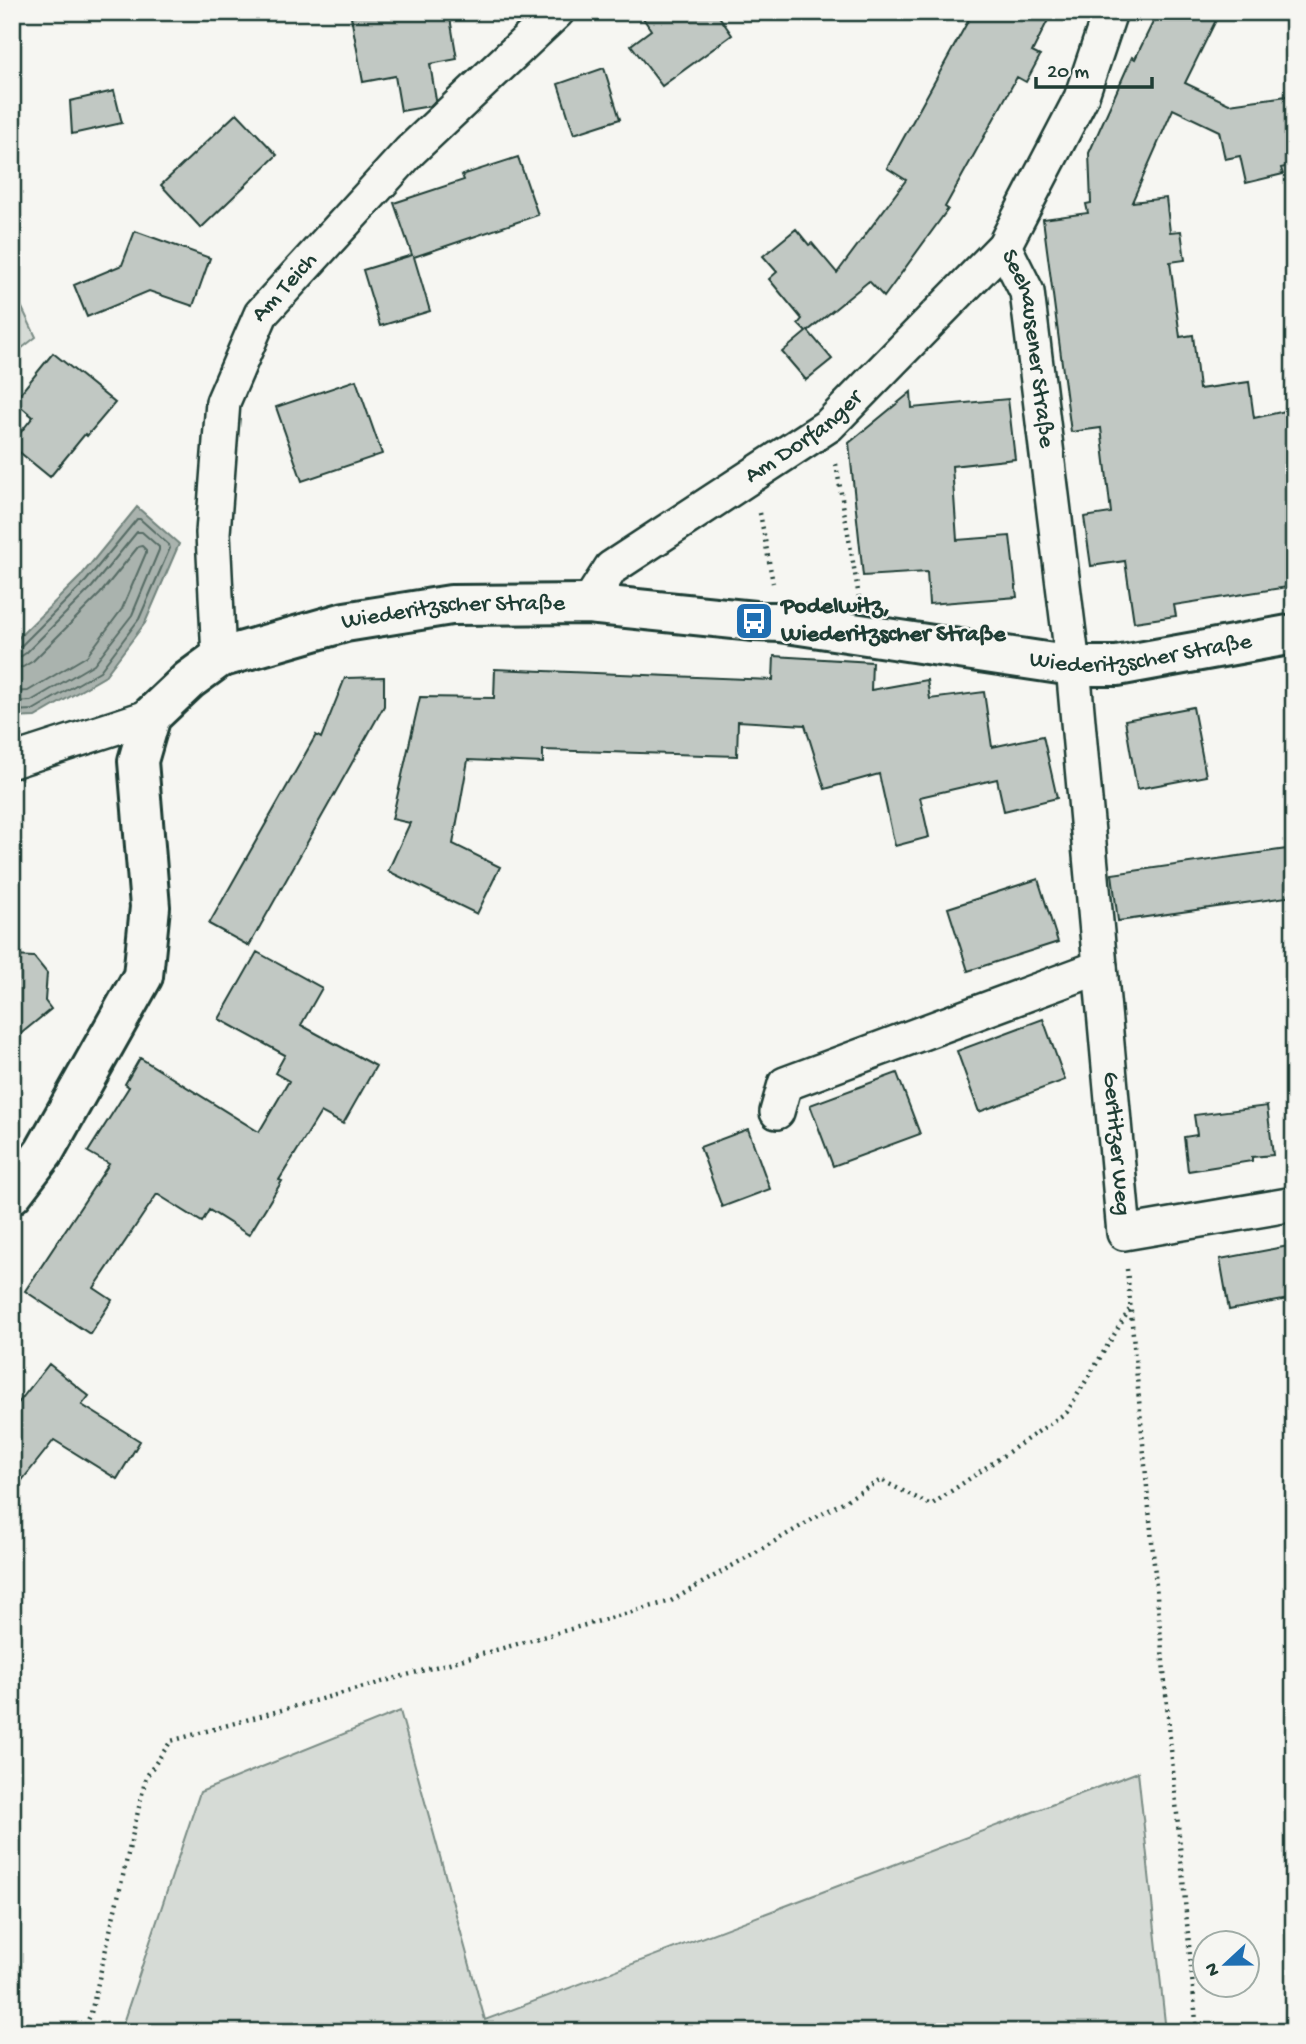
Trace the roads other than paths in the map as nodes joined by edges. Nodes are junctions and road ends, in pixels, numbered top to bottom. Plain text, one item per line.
1 (557, 12) edge
2 (1110, 12) edge
3 (1004, 246) junction
4 (588, 604) junction
5 (1294, 634) edge
6 (219, 658) junction
7 (1073, 666) junction
8 (151, 716) junction
9 (12, 761) edge
10 (1100, 967) junction
11 (777, 1112) dead end
12 (12, 1194) edge
13 (1294, 1204) edge

1 - 6 street, Am Teich
2 - 3 street, Seehausener Straße
3 - 4 street, Am Dorfanger
3 - 7 street, Seehausener Straße
4 - 6 street, Wiederitzscher Straße
4 - 7 street, Wiederitzscher Straße
5 - 7 street, Wiederitzscher Straße
6 - 8 street, Wiederitzscher Straße
7 - 10 street, Gertitzer Weg
8 - 9 street
8 - 12 street
10 - 11 street
10 - 13 street, Gertitzer Weg

